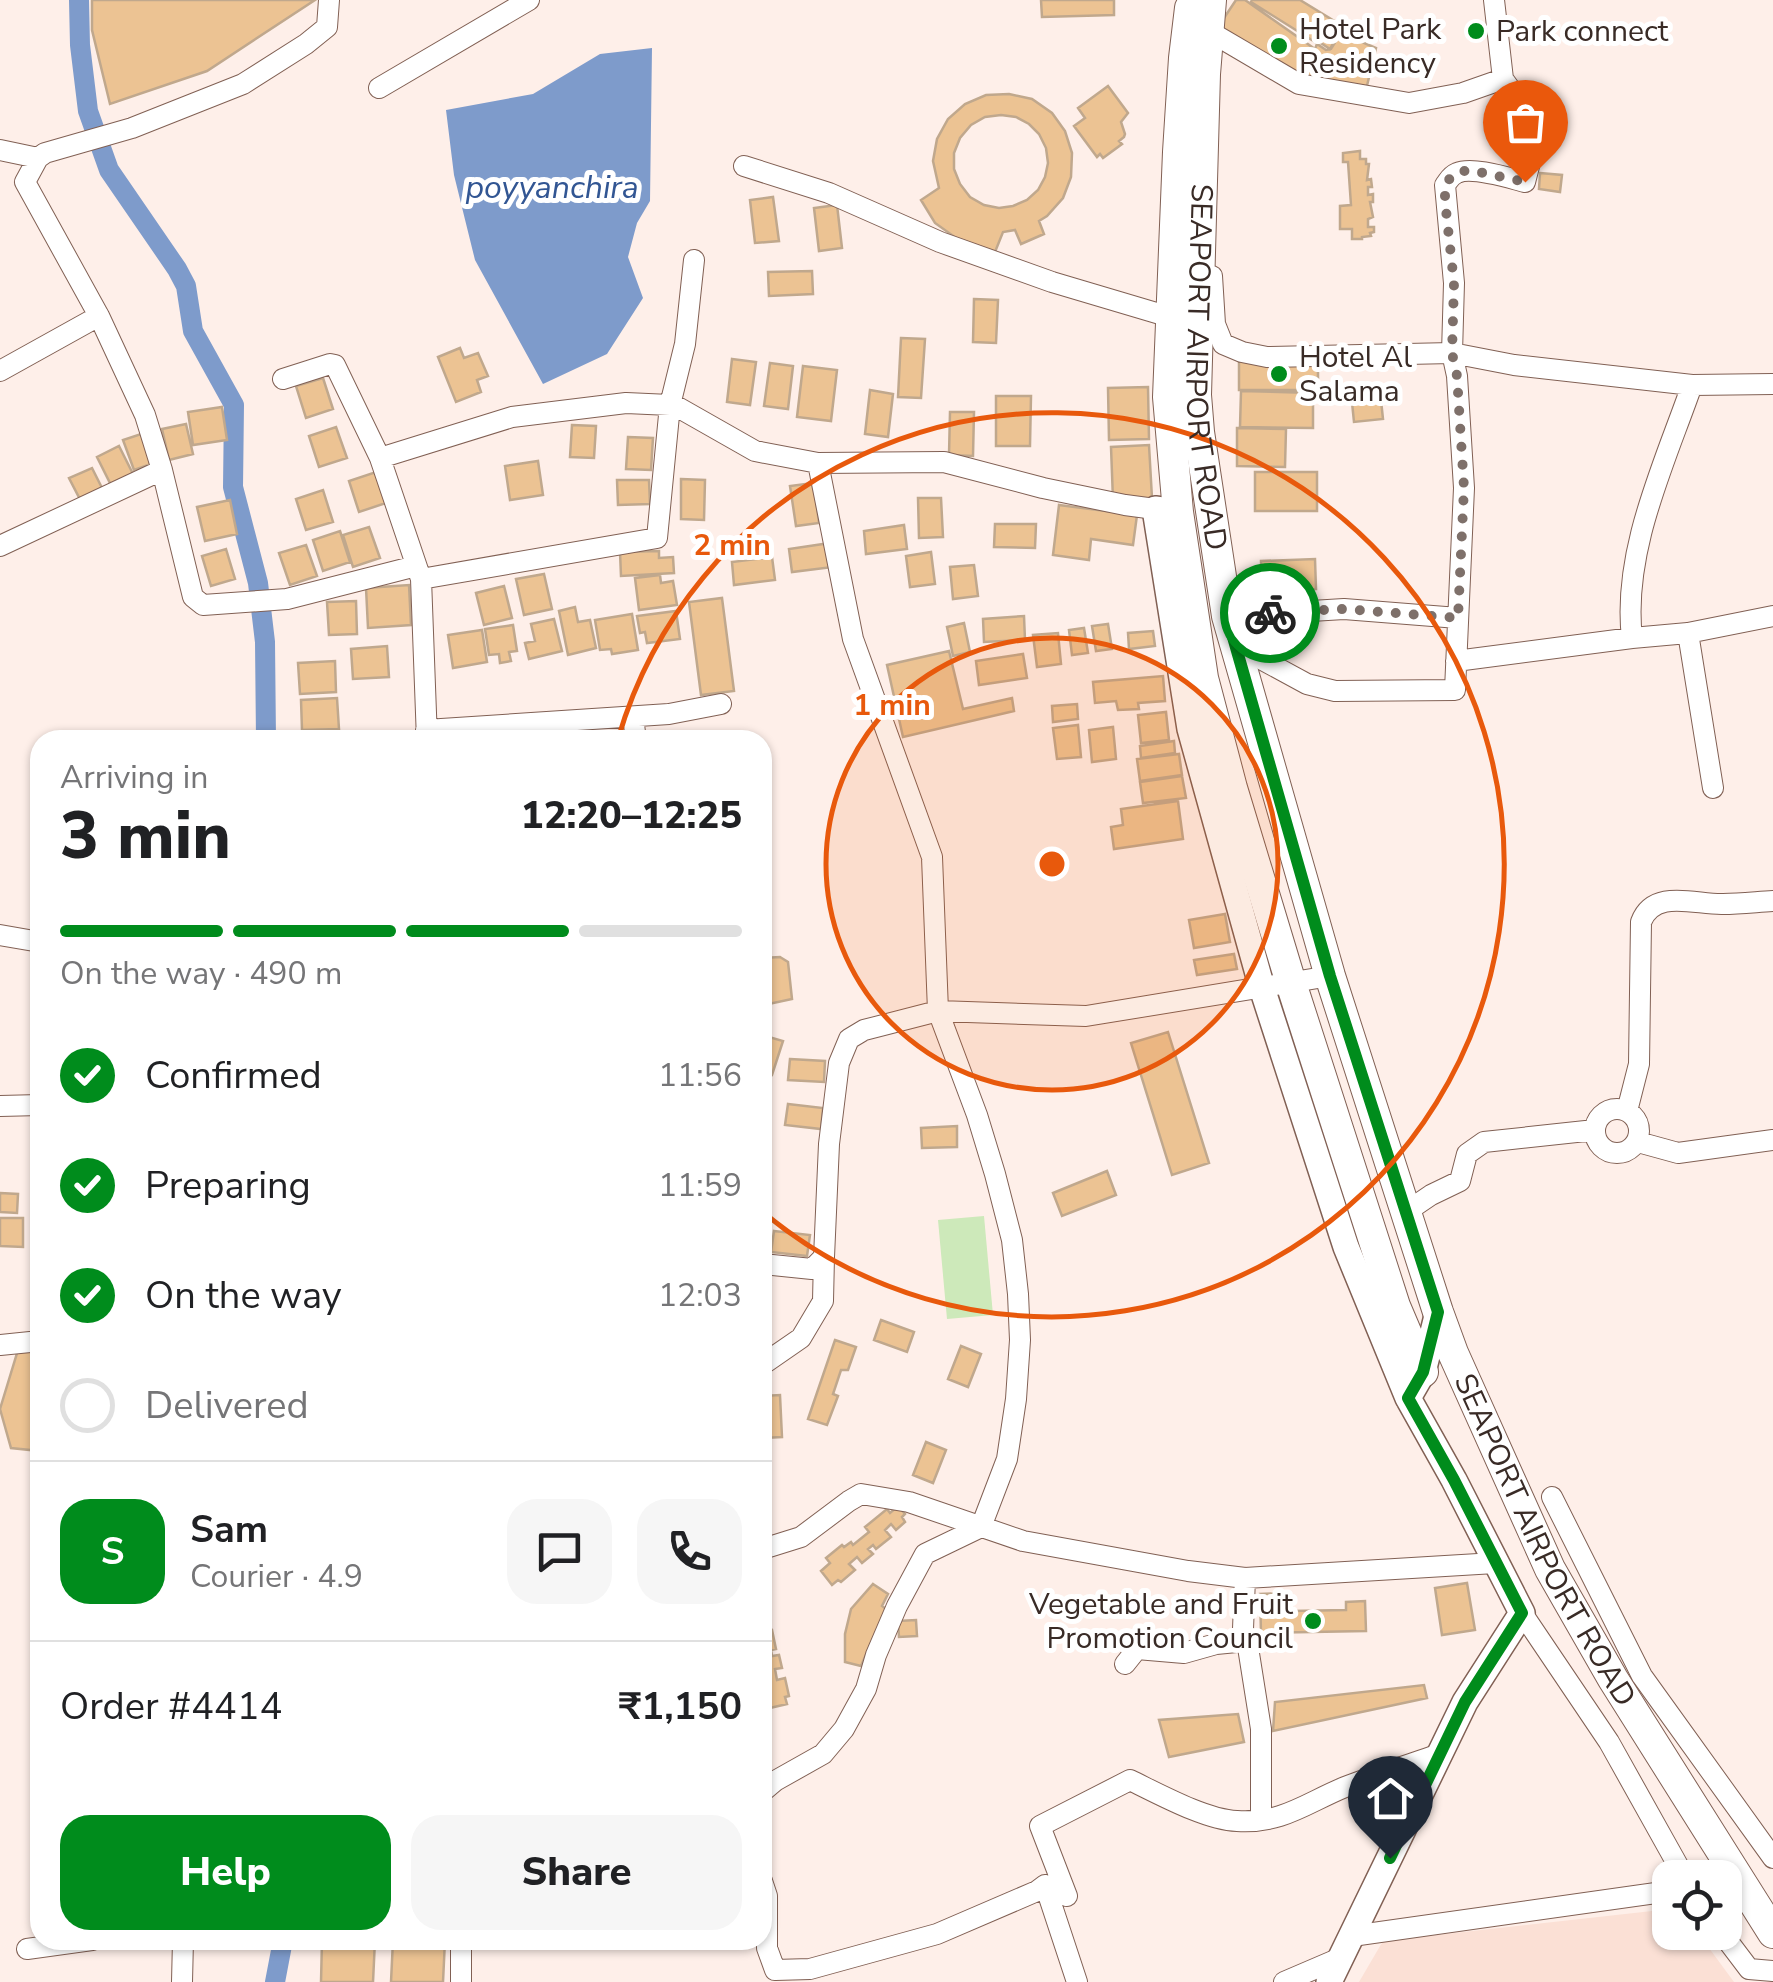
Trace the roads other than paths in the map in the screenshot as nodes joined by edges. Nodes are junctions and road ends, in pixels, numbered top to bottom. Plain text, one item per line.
1 (328, 0) edge
2 (530, 0) edge
3 (1191, 0) edge
4 (1229, 0) edge
5 (1494, 0) edge
6 (1209, 15) edge
7 (1503, 80) junction
8 (379, 88) dead end
9 (0, 150) edge
10 (38, 158) junction
11 (744, 166) dead end
12 (1202, 235) junction
13 (694, 260) dead end
14 (99, 316) junction
15 (1183, 320) junction
16 (1452, 353) junction
17 (0, 371) edge
18 (283, 380) dead end
19 (1773, 384) edge
20 (1692, 385) junction
21 (670, 405) junction
22 (380, 458) junction
23 (818, 463) junction
24 (162, 470) junction
25 (1166, 510) junction
26 (0, 546) edge
27 (418, 572) junction
28 (1227, 616) junction
29 (1773, 616) edge
30 (1458, 618) junction
31 (1688, 633) junction
32 (1632, 638) junction
33 (1235, 646) junction
34 (1456, 661) junction
35 (721, 704) dead end
36 (634, 717) junction
37 (427, 730) edge
38 (548, 730) edge
39 (635, 730) edge
40 (1714, 788) dead end
41 (1773, 901) edge
42 (0, 935) edge
43 (30, 940) edge
44 (1330, 976) junction
45 (1276, 986) junction
46 (938, 1012) junction
47 (30, 1105) edge
48 (0, 1106) edge
49 (1627, 1111) junction
50 (1594, 1130) junction
51 (1773, 1140) edge
52 (1638, 1142) junction
53 (1406, 1212) junction
54 (824, 1257) junction
55 (772, 1265) edge
56 (1438, 1312) junction
57 (30, 1342) edge
58 (0, 1346) edge
59 (772, 1359) edge
60 (1415, 1385) junction
61 (1552, 1497) dead end
62 (981, 1526) junction
63 (772, 1546) edge
64 (1495, 1563) junction
65 (1244, 1578) junction
66 (1522, 1613) junction
67 (1248, 1641) junction
68 (1125, 1664) dead end
69 (1440, 1754) junction
70 (772, 1784) edge
71 (1261, 1820) junction
72 (1773, 1858) edge
73 (1676, 1860) edge
74 (1652, 1894) edge
75 (1067, 1896) dead end
76 (1773, 1932) edge
77 (1346, 1947) junction
78 (30, 1948) edge
79 (26, 1949) dead end
80 (183, 1950) edge
81 (461, 1950) edge
82 (768, 1950) edge
83 (1734, 1950) edge
84 (1773, 1971) edge
85 (776, 1976) edge
86 (182, 1982) edge
87 (462, 1982) edge
88 (1077, 1982) edge
89 (1284, 1982) edge
90 (1329, 1982) edge

1 - 10 street
2 - 8 street
3 - 15 main road, SEAPORT AIRPORT ROAD
4 - 6 street
5 - 7 street
6 - 7 street
6 - 12 main road, SEAPORT AIRPORT ROAD
7 - 16 street
9 - 10 street
10 - 14 street
11 - 15 street
12 - 15 main road, SEAPORT AIRPORT ROAD
12 - 16 street
13 - 21 street
14 - 17 street
14 - 24 street
15 - 25 main road, SEAPORT AIRPORT ROAD
15 - 28 main road, SEAPORT AIRPORT ROAD
16 - 20 street
16 - 30 street
18 - 22 street
19 - 20 street
20 - 32 street
21 - 22 street
21 - 23 street
21 - 27 street
22 - 27 street
23 - 25 street
23 - 46 street
24 - 26 street
24 - 27 street
25 - 45 main road, SEAPORT AIRPORT ROAD
27 - 37 street
28 - 30 street
28 - 33 main road, SEAPORT AIRPORT ROAD
29 - 31 street
30 - 34 street
31 - 32 street
31 - 40 street
32 - 34 street
33 - 34 street
33 - 44 main road, SEAPORT AIRPORT ROAD
35 - 36 street
36 - 38 street
36 - 39 street
41 - 49 street
42 - 43 street
44 - 45 street
44 - 53 main road, SEAPORT AIRPORT ROAD
45 - 46 street
45 - 60 main road, SEAPORT AIRPORT ROAD
46 - 54 street
46 - 62 street
47 - 48 street
49 - 50 street
49 - 52 street
50 - 52 street
50 - 53 street
51 - 52 street
53 - 56 main road, SEAPORT AIRPORT ROAD
54 - 55 street
54 - 59 street
56 - 60 street
56 - 76 main road, SEAPORT AIRPORT ROAD
57 - 58 street
60 - 64 street
61 - 72 street
62 - 63 street
62 - 65 street
62 - 70 street
64 - 65 street
64 - 66 street
65 - 67 street
66 - 69 street
66 - 73 street
67 - 68 street
67 - 71 street
69 - 71 street
69 - 77 street
71 - 75 street
74 - 77 street
77 - 89 street
77 - 90 street
78 - 79 street
80 - 86 street
81 - 87 street
82 - 85 street
83 - 84 street
85 - 88 street

